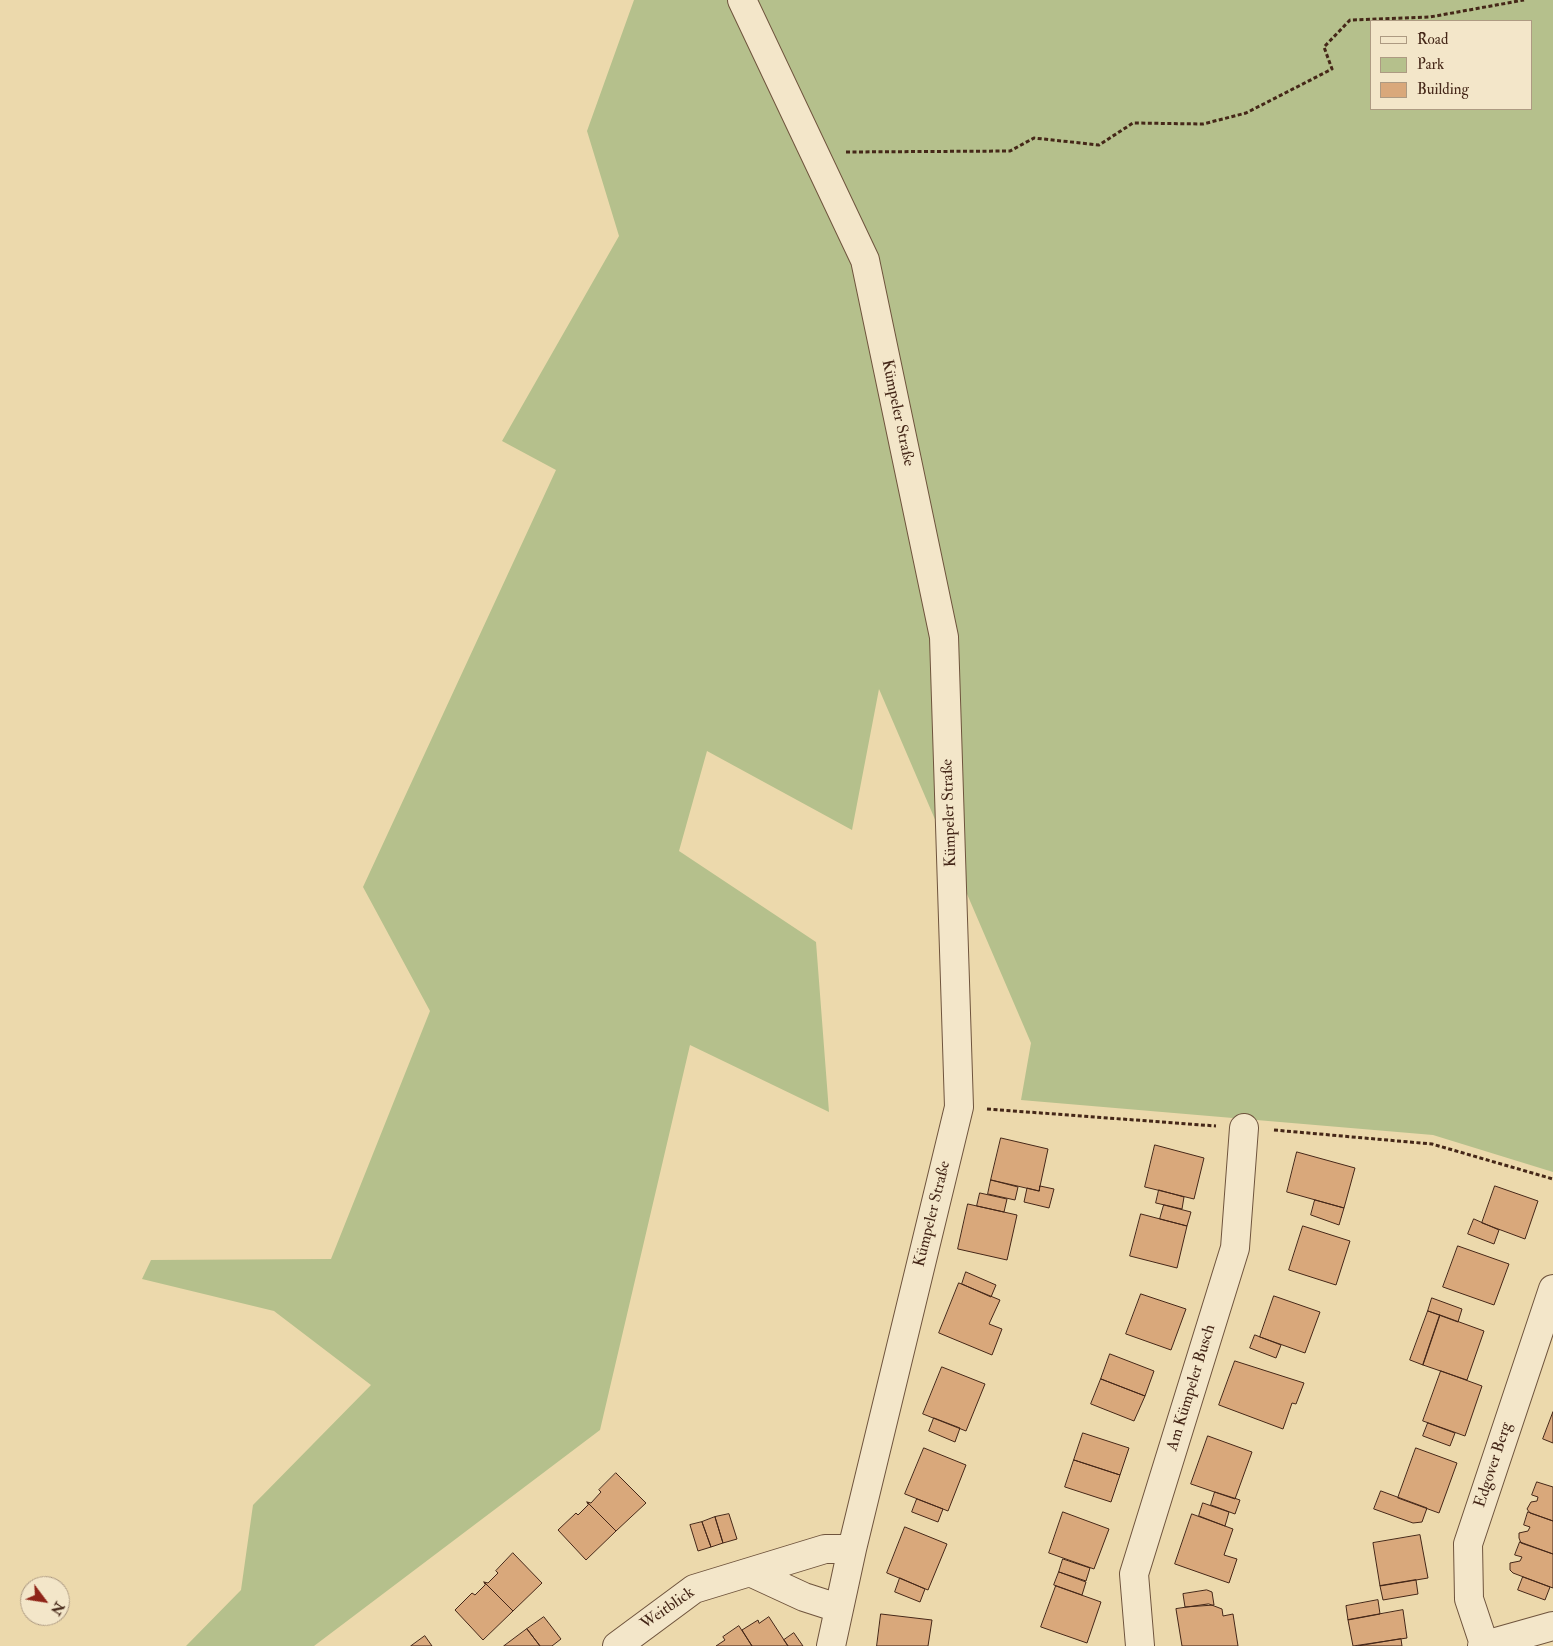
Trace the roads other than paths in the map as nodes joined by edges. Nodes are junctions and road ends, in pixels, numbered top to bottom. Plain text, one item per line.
1 (742, 0) edge
2 (1244, 1128) dead end
3 (1553, 1289) edge
4 (852, 1549) junction
5 (752, 1573) junction
6 (838, 1608) junction
7 (1553, 1626) edge
8 (1483, 1645) edge
9 (617, 1646) edge
10 (831, 1646) edge
11 (1140, 1646) edge

1 - 4 street, Kümpeler Straße
2 - 11 street, Am Kümpeler Busch
3 - 8 street, Edgover Berg
4 - 5 street, Weitblick
4 - 6 street, Kümpeler Straße
5 - 6 street
5 - 9 street, Weitblick
6 - 10 street, Kümpeler Straße
7 - 8 street

